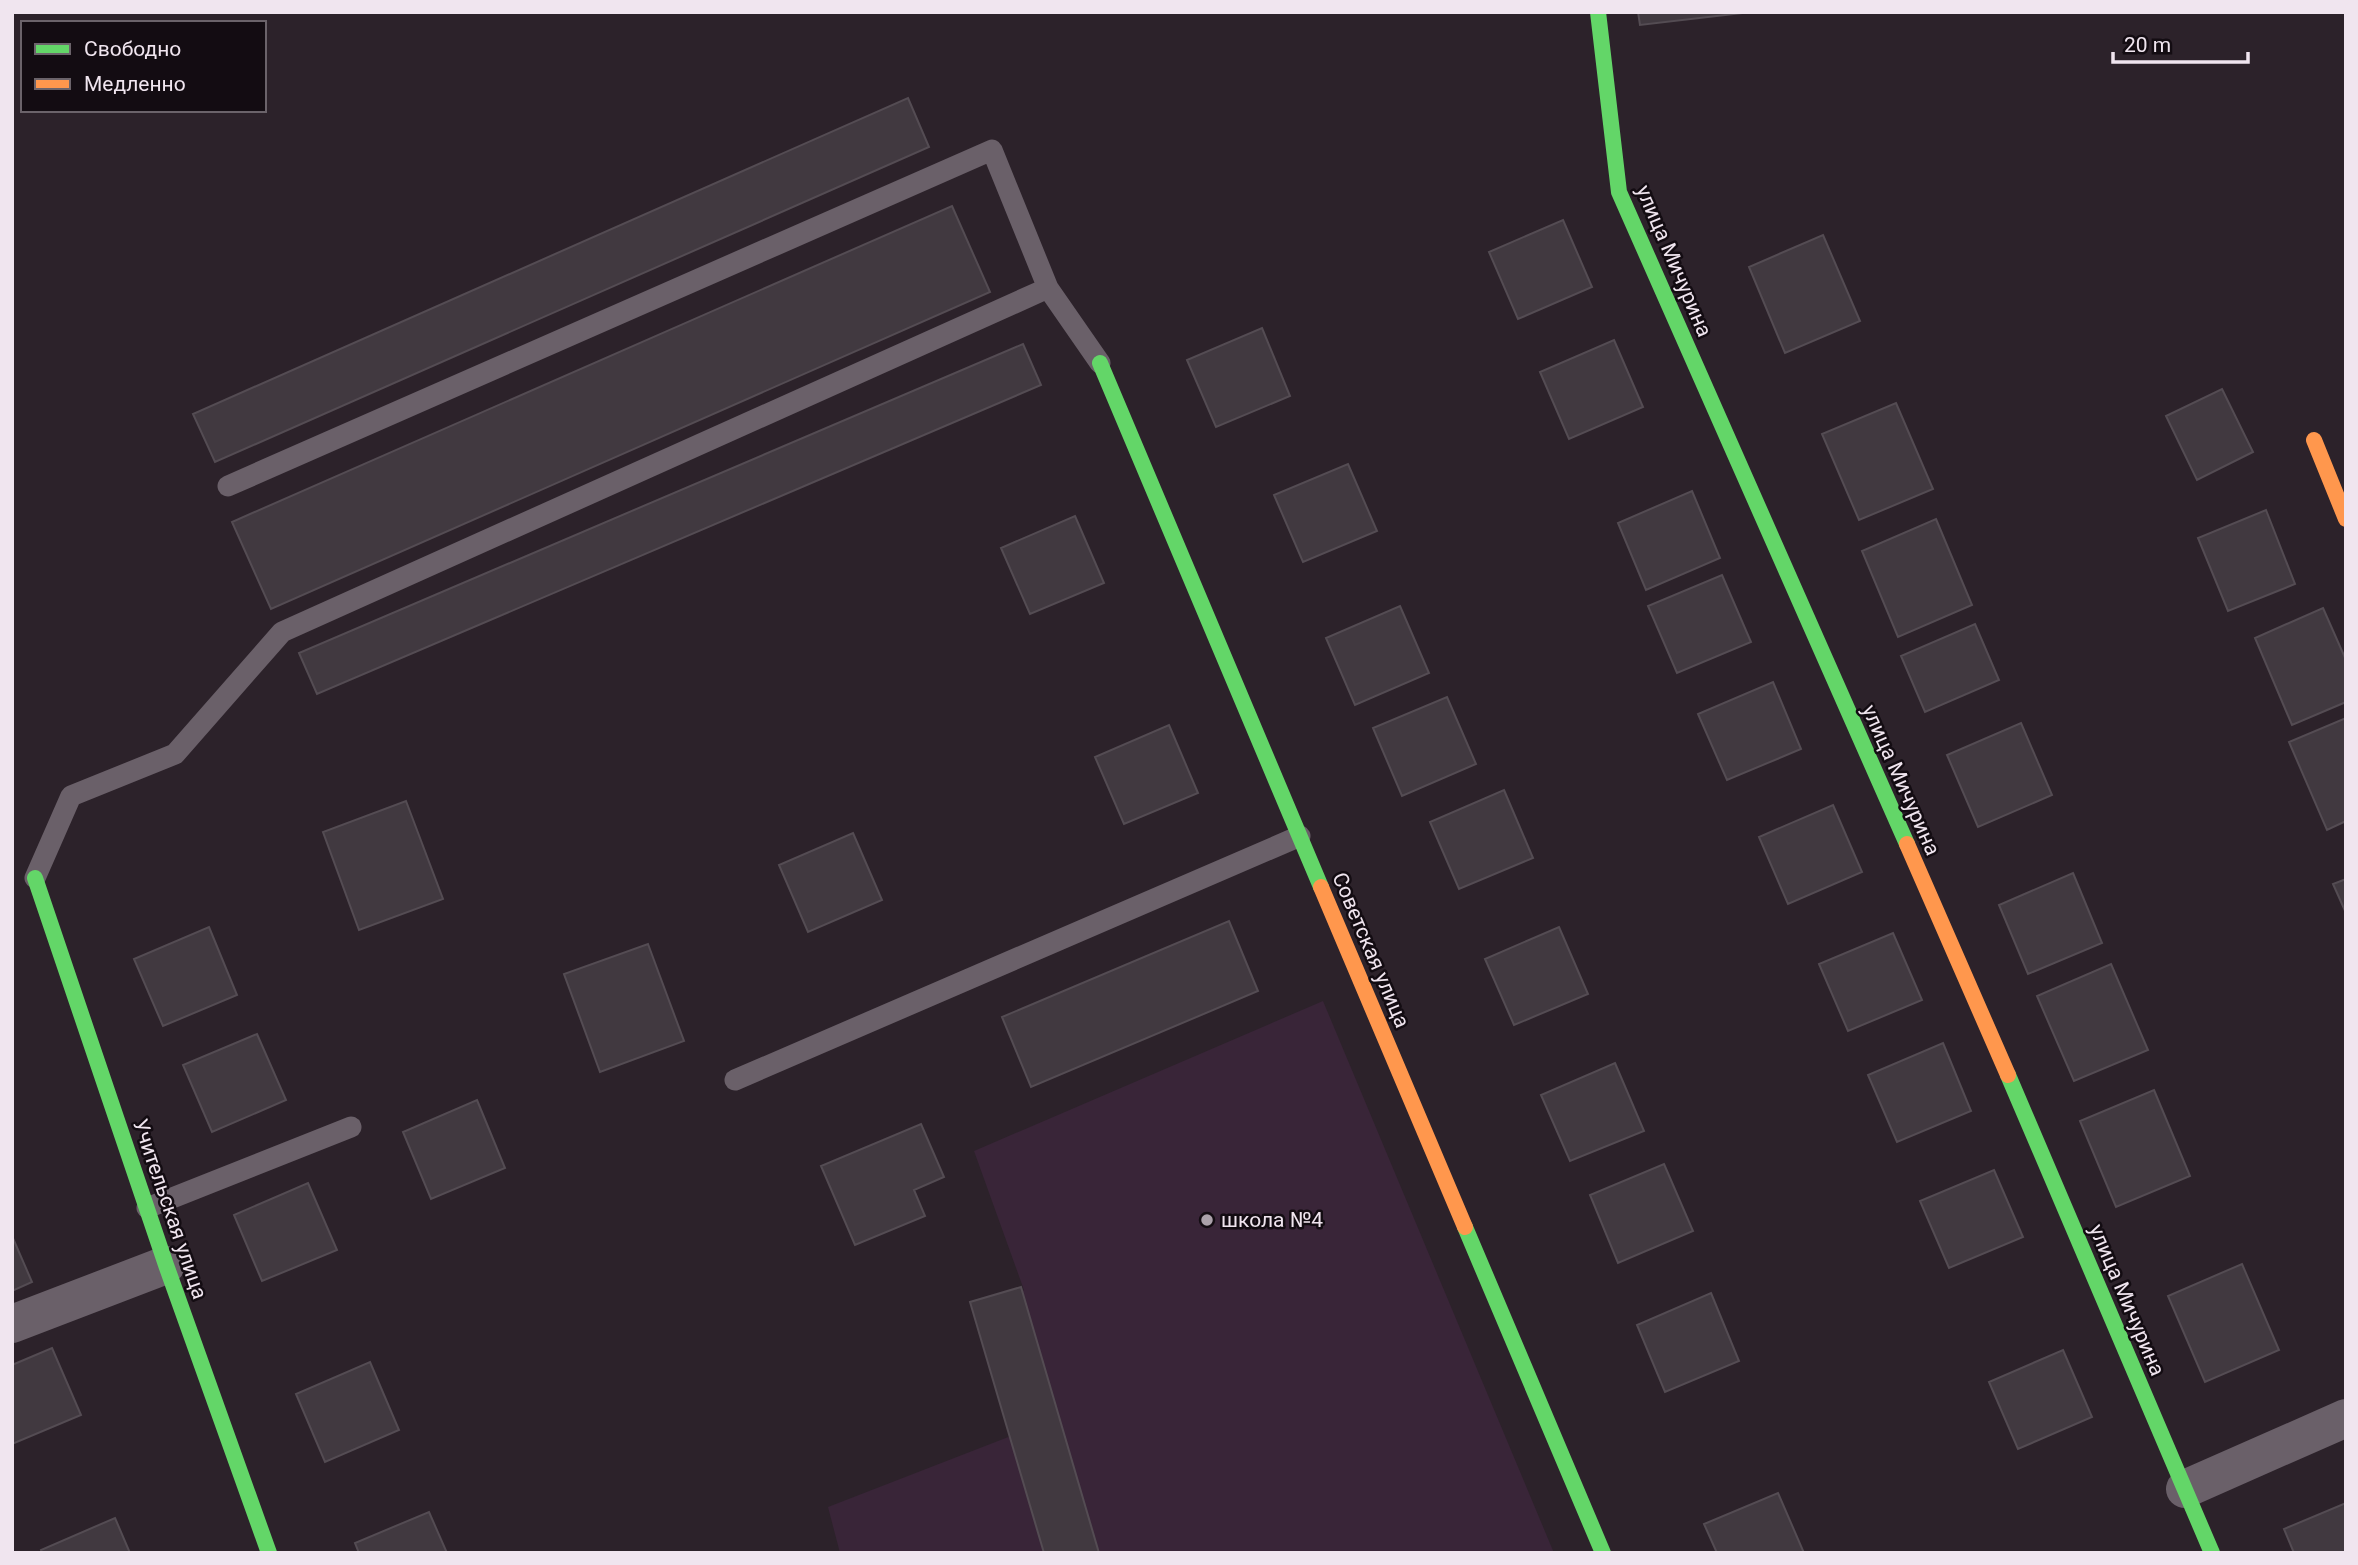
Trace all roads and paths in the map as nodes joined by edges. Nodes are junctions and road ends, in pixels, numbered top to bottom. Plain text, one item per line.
1 (1598, 12) edge
2 (1048, 288) junction
3 (1100, 363) joint
4 (2314, 440) dead end
5 (228, 486) dead end
6 (2346, 519) edge
7 (1300, 836) junction
8 (35, 878) joint
9 (735, 1080) dead end
10 (351, 1127) dead end
11 (147, 1208) junction
12 (166, 1265) junction
13 (12, 1324) edge
14 (2346, 1418) edge
15 (2185, 1489) junction
16 (269, 1553) edge
17 (1603, 1553) edge
18 (2212, 1553) edge

1 - 15 street, улица Мичурина
2 - 3 lane
2 - 5 lane
2 - 8 lane
3 - 7 street, Советская улица
4 - 6 street
7 - 9 lane
7 - 17 street, Советская улица
8 - 11 street, Учительская улица
10 - 11 lane
11 - 12 street, Учительская улица
12 - 13 street
12 - 16 street, Учительская улица
14 - 15 street
15 - 18 street, улица Мичурина

